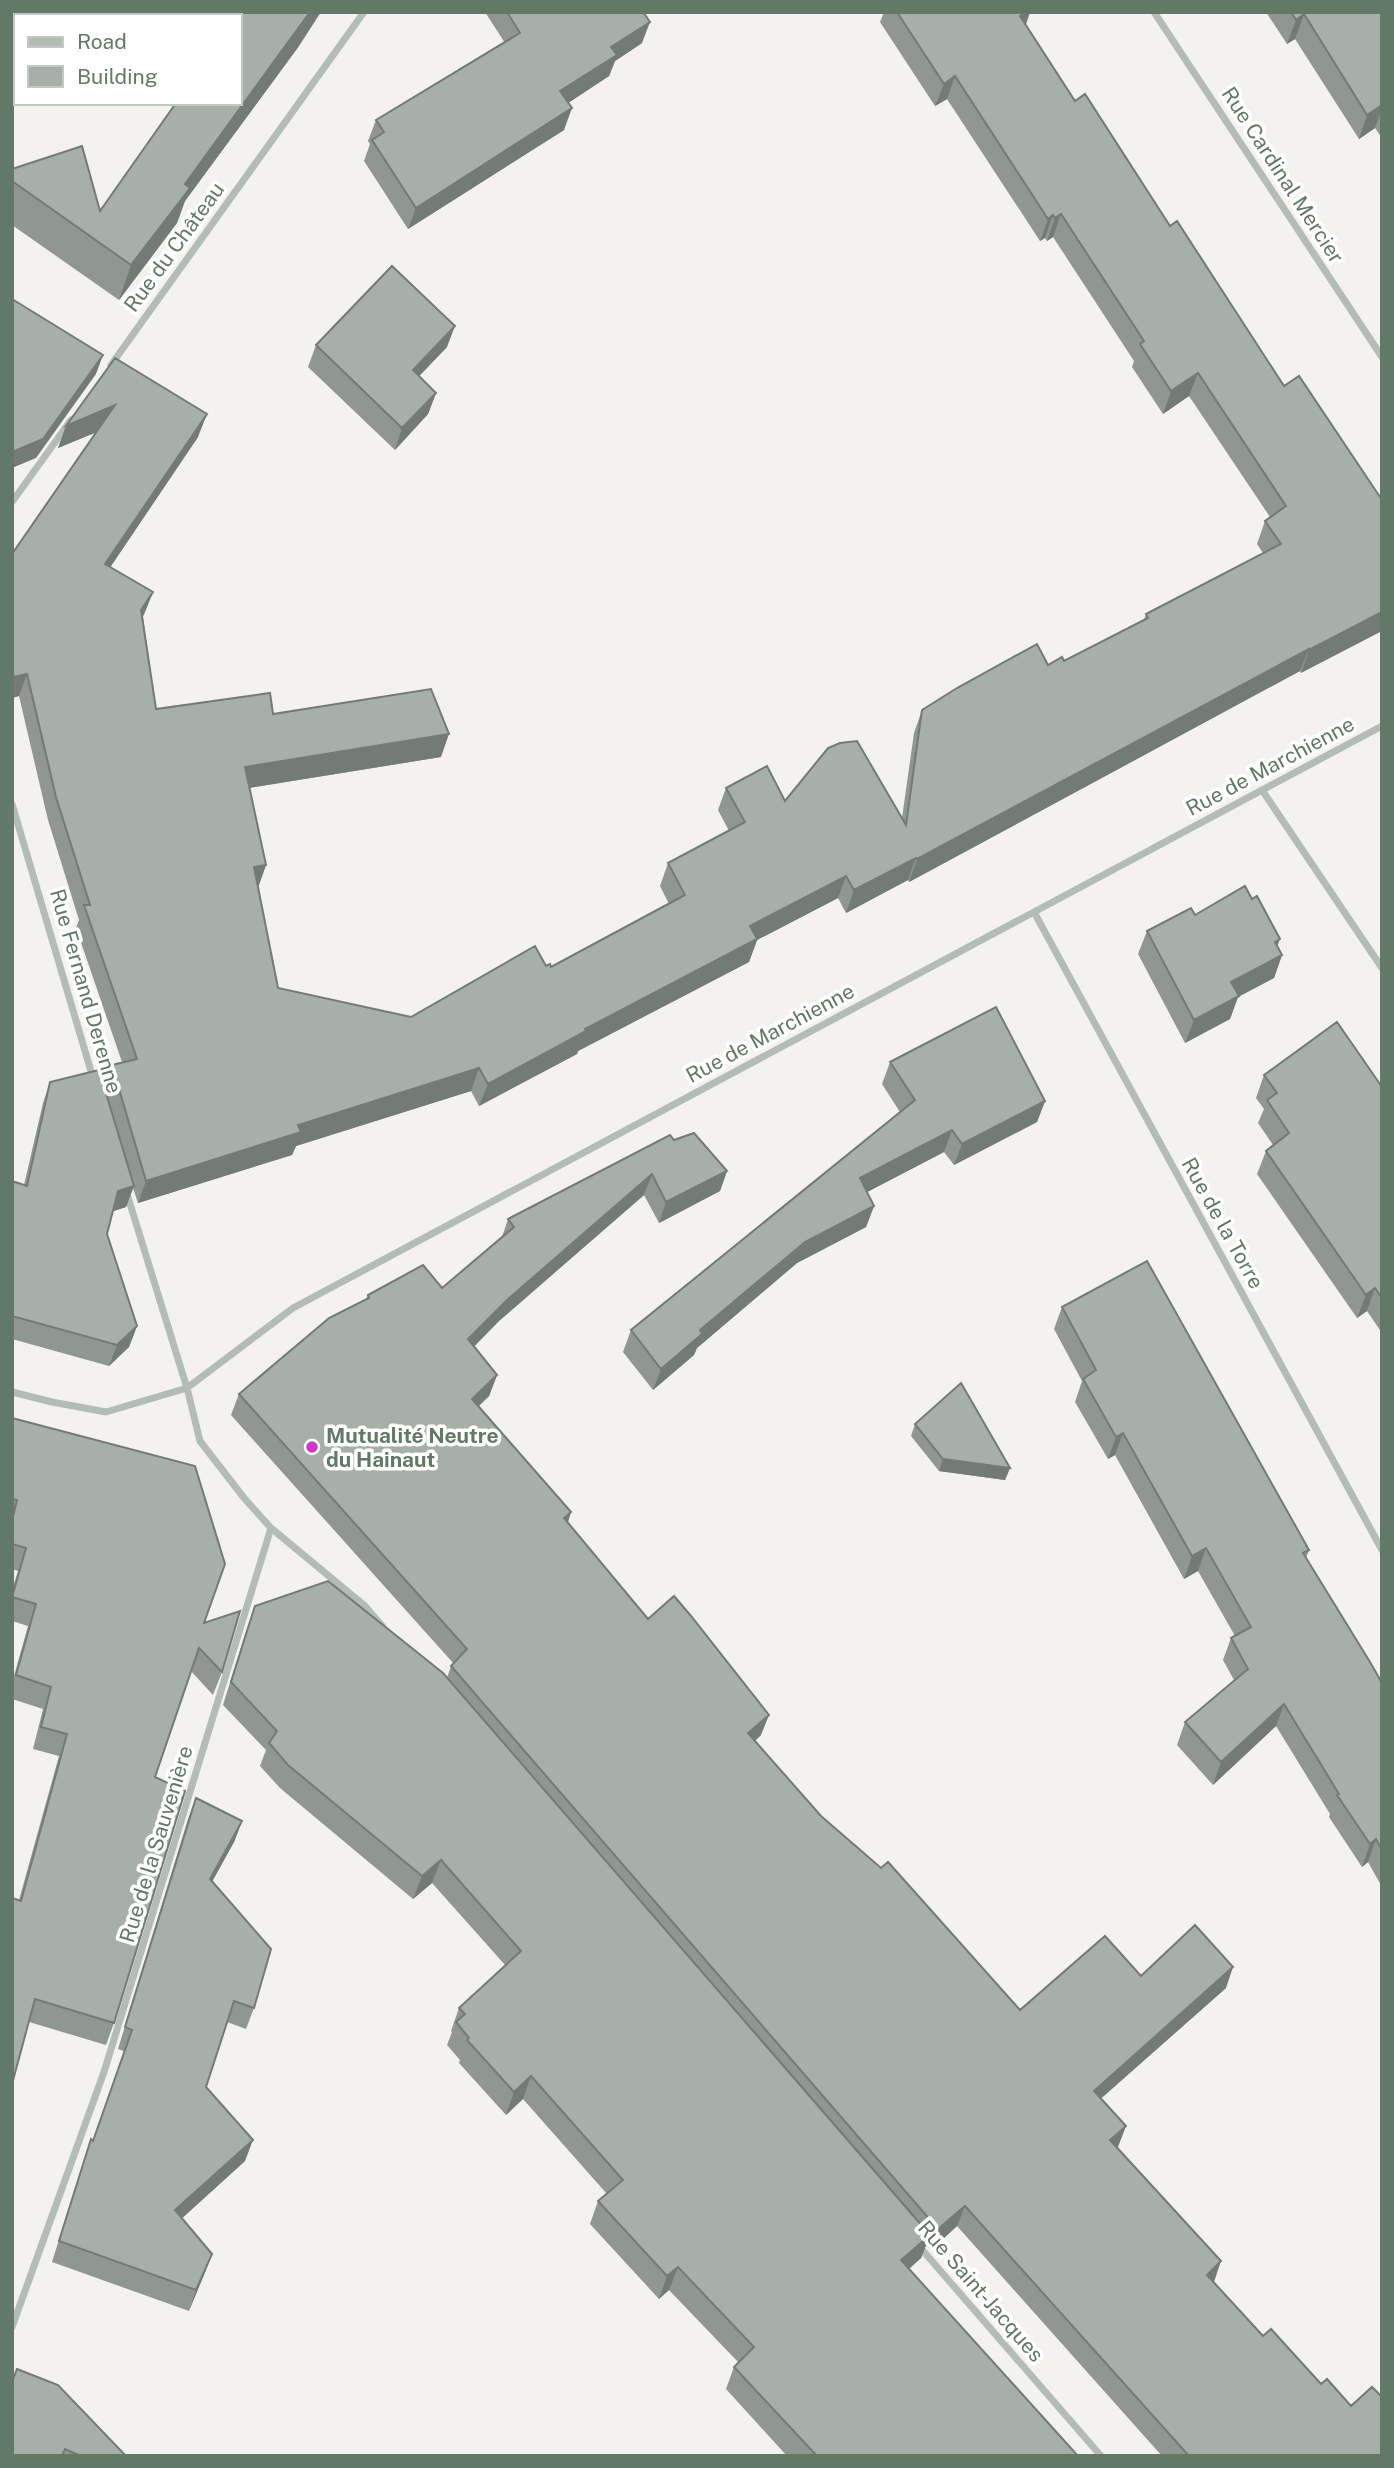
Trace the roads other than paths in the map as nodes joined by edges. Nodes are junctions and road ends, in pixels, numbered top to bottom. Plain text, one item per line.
1 (364, 12) edge
2 (1154, 12) edge
3 (1382, 357) edge
4 (108, 368) edge
5 (76, 413) edge
6 (12, 502) edge
7 (1382, 726) edge
8 (1262, 790) junction
9 (12, 804) edge
10 (1034, 912) junction
11 (1382, 968) edge
12 (97, 1092) edge
13 (125, 1184) edge
14 (187, 1388) junction
15 (12, 1392) edge
16 (271, 1528) junction
17 (1382, 1550) edge
18 (392, 1637) edge
19 (910, 2235) edge
20 (12, 2327) edge
21 (1101, 2456) edge

1 - 4 street, Rue du Château
2 - 3 street, Rue Cardinal Mercier
5 - 6 street
7 - 8 street, Rue de Marchienne
8 - 10 street, Rue de Marchienne
8 - 11 street
9 - 12 street, Rue Fernand Derenne
10 - 14 street, Rue de Marchienne
10 - 17 street, Rue de la Torre
13 - 14 street
14 - 15 street
14 - 16 street
16 - 18 street
16 - 20 street, Rue de la Sauvenière
19 - 21 street, Rue Saint-Jacques

